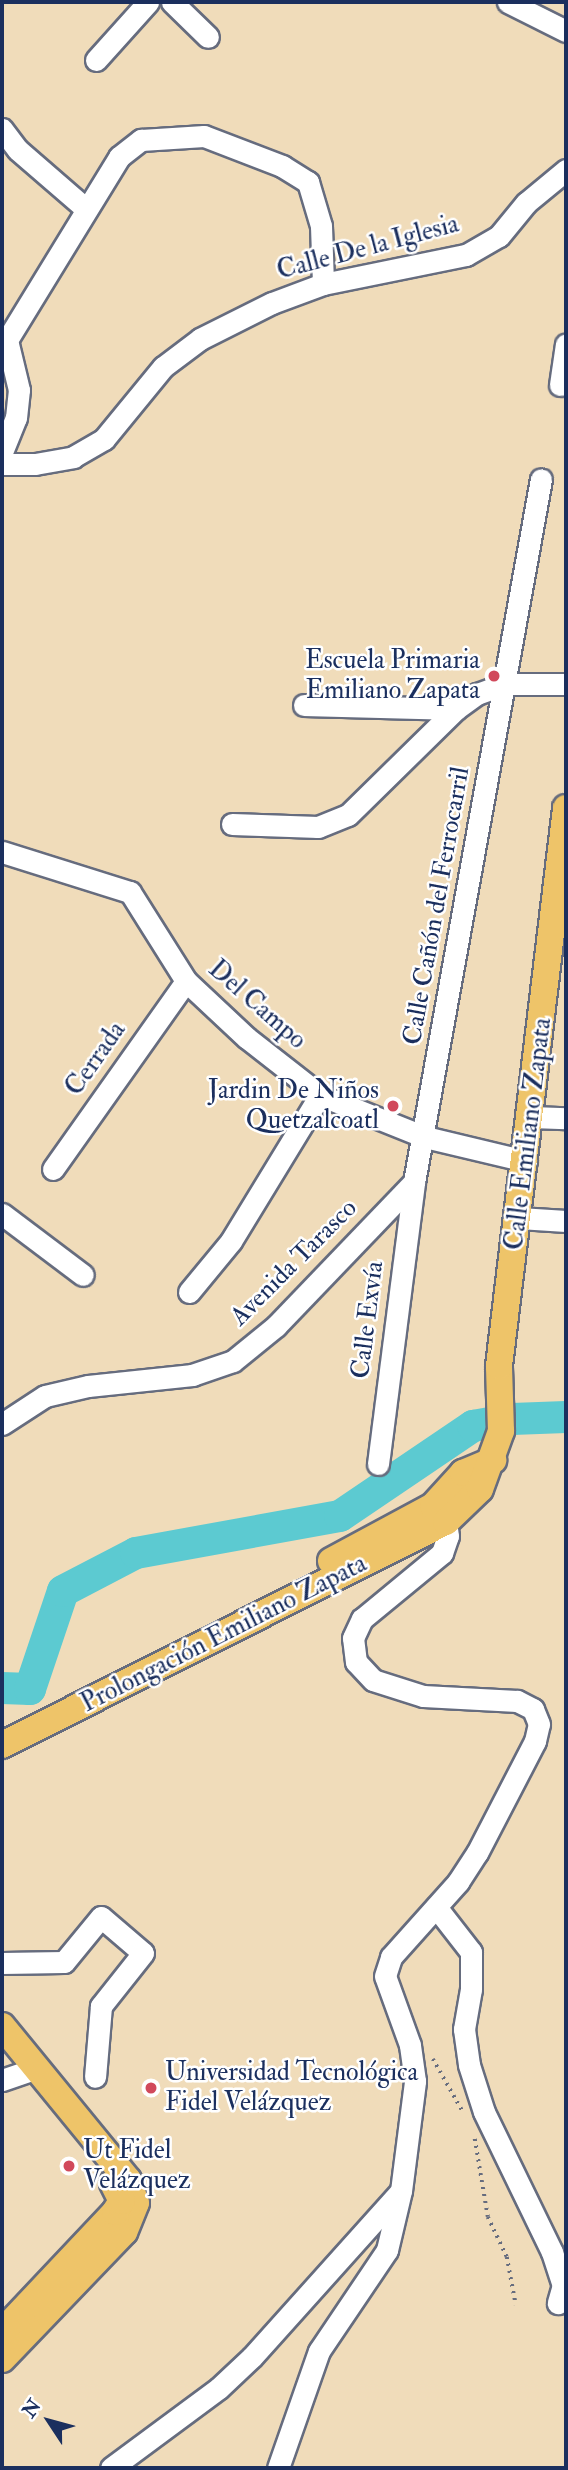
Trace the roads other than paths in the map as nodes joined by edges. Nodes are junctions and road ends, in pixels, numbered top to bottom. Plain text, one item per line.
1 (148, 2) edge
2 (172, 2) edge
3 (508, 2) edge
4 (566, 31) edge
5 (208, 37) dead end
6 (96, 60) dead end
7 (2, 130) edge
8 (566, 170) edge
9 (86, 209) junction
10 (323, 284) junction
11 (5, 338) edge
12 (566, 344) edge
13 (561, 385) dead end
14 (2, 452) edge
15 (2, 464) edge
16 (541, 479) dead end
17 (504, 684) junction
18 (566, 684) edge
19 (304, 705) dead end
20 (456, 709) junction
21 (566, 807) edge
22 (232, 824) dead end
23 (2, 852) edge
24 (560, 932) edge
25 (186, 981) junction
26 (320, 1095) junction
27 (531, 1117) junction
28 (566, 1118) edge
29 (425, 1137) junction
30 (526, 1161) junction
31 (52, 1169) dead end
32 (414, 1182) junction
33 (2, 1213) edge
34 (519, 1218) junction
35 (566, 1221) edge
36 (83, 1275) dead end
37 (189, 1292) dead end
38 (2, 1424) edge
39 (378, 1464) dead end
40 (439, 1514) junction
41 (2, 1728) edge
42 (2, 1745) edge
43 (436, 1907) junction
44 (2, 1963) edge
45 (2, 2026) edge
46 (2, 2050) edge
47 (20, 2074) edge
48 (95, 2077) dead end
49 (401, 2191) junction
50 (129, 2202) junction
51 (558, 2303) dead end
52 (2, 2332) edge
53 (2, 2359) edge
54 (111, 2468) edge
55 (278, 2468) edge

1 - 6 street
2 - 5 street
3 - 4 street
7 - 9 street
8 - 10 street, Calle De la Iglesia
9 - 10 street
9 - 11 street
10 - 15 street, Calle De la Iglesia
11 - 14 street
12 - 13 street
16 - 17 street, Calle Cañón del Ferrocarril
17 - 18 street
17 - 20 street
17 - 29 street, Calle Cañón del Ferrocarril
19 - 20 street
20 - 22 street
21 - 24 main road, Calle Emiliano Zapata
23 - 25 street, Del Campo
24 - 27 main road, Calle Emiliano Zapata
25 - 26 street, Del Campo
25 - 31 street, Cerrada
26 - 29 street, Del Campo
26 - 37 street
27 - 28 street
27 - 30 main road, Calle Emiliano Zapata
29 - 30 street, Del Campo
29 - 32 street
30 - 34 main road, Calle Emiliano Zapata
32 - 38 street, Avenida Tarasco
32 - 39 street, Calle Exvía
33 - 36 street
34 - 35 street
34 - 40 main road, Calle Emiliano Zapata
40 - 41 main road, Prolongación Emiliano Zapata
40 - 42 main road, Prolongación Emiliano Zapata
40 - 43 street
43 - 49 street
43 - 51 street
44 - 48 street
45 - 47 main road
46 - 47 main road
47 - 50 main road
49 - 54 street
49 - 55 street
50 - 52 main road
50 - 53 main road

